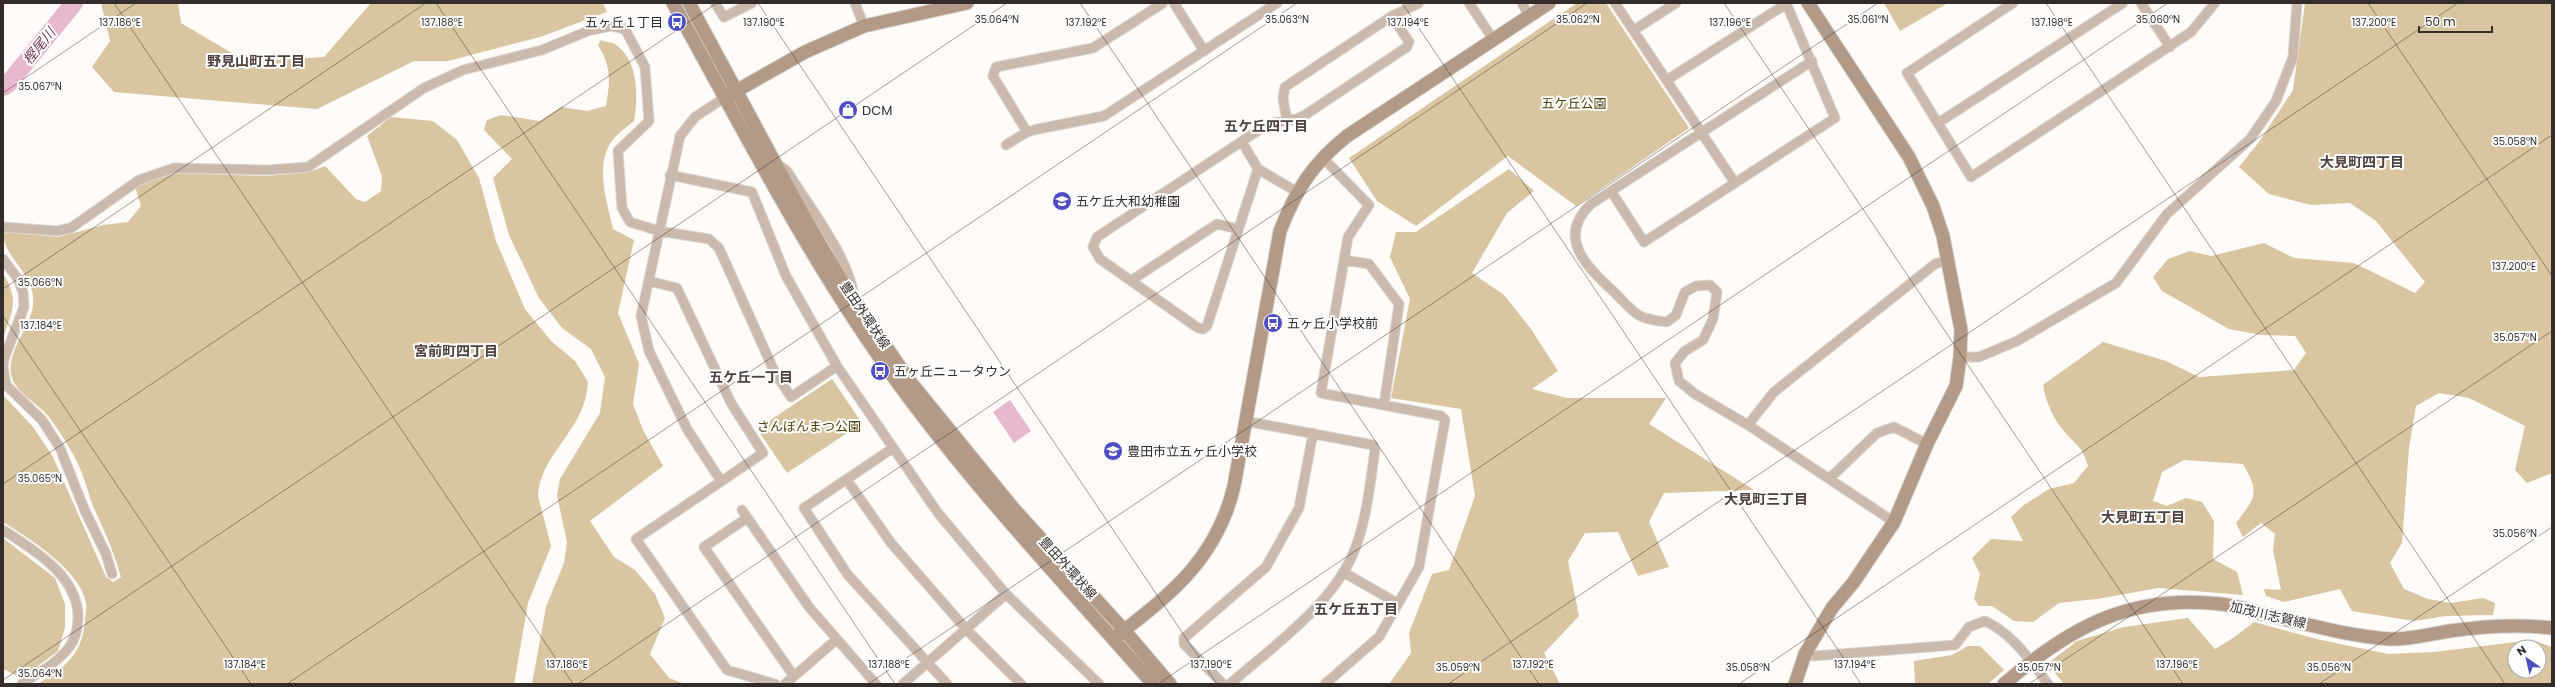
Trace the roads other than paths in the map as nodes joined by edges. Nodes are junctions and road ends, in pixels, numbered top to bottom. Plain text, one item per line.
1 (673, 3) edge
2 (689, 3) edge
3 (715, 3) edge
4 (752, 3) edge
5 (856, 3) edge
6 (968, 3) edge
7 (1163, 3) edge
8 (1174, 3) edge
9 (1277, 3) edge
10 (1419, 3) edge
11 (1469, 3) edge
12 (1522, 3) edge
13 (1549, 3) edge
14 (1615, 3) edge
15 (1676, 3) edge
16 (1786, 3) edge
17 (1808, 3) edge
18 (2013, 3) edge
19 (2123, 3) edge
20 (2142, 3) edge
21 (2216, 3) edge
22 (2297, 3) edge
23 (1392, 16) junction
24 (1529, 16) junction
25 (864, 26) junction
26 (1634, 30) junction
27 (1493, 39) junction
28 (2170, 47) junction
29 (1204, 51) junction
30 (1812, 61) junction
31 (1667, 80) junction
32 (736, 91) junction
33 (724, 98) junction
34 (1287, 121) junction
35 (1938, 123) junction
36 (1027, 132) junction
37 (1702, 133) junction
38 (1242, 142) junction
39 (1006, 145) dead end
40 (1323, 158) junction
41 (1258, 169) junction
42 (670, 175) junction
43 (1735, 183) junction
44 (1611, 191) junction
45 (1297, 192) junction
46 (3, 227) edge
47 (1238, 229) junction
48 (659, 231) junction
49 (3, 259) edge
50 (1344, 260) junction
51 (1947, 260) junction
52 (1132, 280) junction
53 (649, 281) junction
54 (1960, 357) junction
55 (837, 366) junction
56 (1384, 405) junction
57 (1245, 421) junction
58 (1748, 425) junction
59 (1313, 434) junction
60 (1927, 444) junction
61 (893, 448) junction
62 (1830, 478) junction
63 (847, 480) junction
64 (721, 481) junction
65 (742, 510) dead end
66 (747, 518) junction
67 (1894, 522) junction
68 (3, 530) edge
69 (1343, 572) junction
70 (112, 574) dead end
71 (1006, 594) junction
72 (1397, 603) junction
73 (2552, 628) edge
74 (966, 629) junction
75 (1124, 630) junction
76 (1113, 638) junction
77 (836, 640) junction
78 (1805, 654) junction
79 (2031, 661) junction
80 (927, 663) junction
81 (793, 675) junction
82 (22, 684) edge
83 (775, 684) edge
84 (785, 684) edge
85 (876, 684) edge
86 (903, 684) edge
87 (947, 684) edge
88 (1021, 684) edge
89 (1099, 684) edge
90 (1153, 684) edge
91 (1170, 684) edge
92 (1222, 684) edge
93 (1230, 684) edge
94 (1325, 684) edge
95 (1795, 684) edge
96 (2004, 684) edge
97 (2048, 684) edge

1 - 33 street, 豊田外環状線
2 - 32 street, 豊田外環状線
3 - 4 street
5 - 25 street
6 - 25 street
7 - 36 street
8 - 29 street
9 - 29 street
10 - 23 street
11 - 27 street
12 - 24 street
13 - 24 street
14 - 26 street
15 - 26 street
16 - 30 street
16 - 31 street
17 - 51 street
18 - 35 street
19 - 35 street
20 - 28 street
21 - 28 street
22 - 54 street
23 - 34 street
23 - 34 street
24 - 27 street
25 - 32 street
26 - 31 street
27 - 40 street
28 - 35 street
29 - 36 street
30 - 37 street
30 - 43 street
31 - 37 street
32 - 33 street
32 - 75 street, 豊田外環状線
33 - 42 street
33 - 76 street, 豊田外環状線
34 - 38 street
36 - 39 street
37 - 43 street
37 - 44 street
38 - 41 street
38 - 52 street
40 - 45 street
40 - 50 street
41 - 45 street
41 - 47 street
42 - 48 street
42 - 55 street
43 - 44 street
44 - 58 street
45 - 57 street
46 - 48 street
47 - 52 street
47 - 52 street
48 - 53 street
48 - 55 street
49 - 70 street
50 - 56 street
50 - 56 street
51 - 54 street
51 - 58 street
53 - 64 street
53 - 64 street
54 - 60 street
55 - 61 street
56 - 72 street
57 - 59 street
57 - 75 street
58 - 62 street
59 - 69 street
59 - 92 street
60 - 62 street
60 - 67 street
61 - 63 street
61 - 71 street
62 - 67 street
63 - 74 street
63 - 80 street
64 - 83 street
65 - 66 street
66 - 77 street
66 - 81 street
67 - 78 street
68 - 82 street
69 - 72 street
69 - 93 street
71 - 74 street
71 - 89 street
72 - 94 street
73 - 79 street, 加茂川志賀線
74 - 80 street
74 - 88 street
75 - 76 street
75 - 91 street, 豊田外環状線
76 - 90 street, 豊田外環状線
77 - 81 street
77 - 85 street
78 - 79 street
78 - 95 street
79 - 96 street, 加茂川志賀線
79 - 97 street
80 - 86 street
80 - 87 street
81 - 84 street

